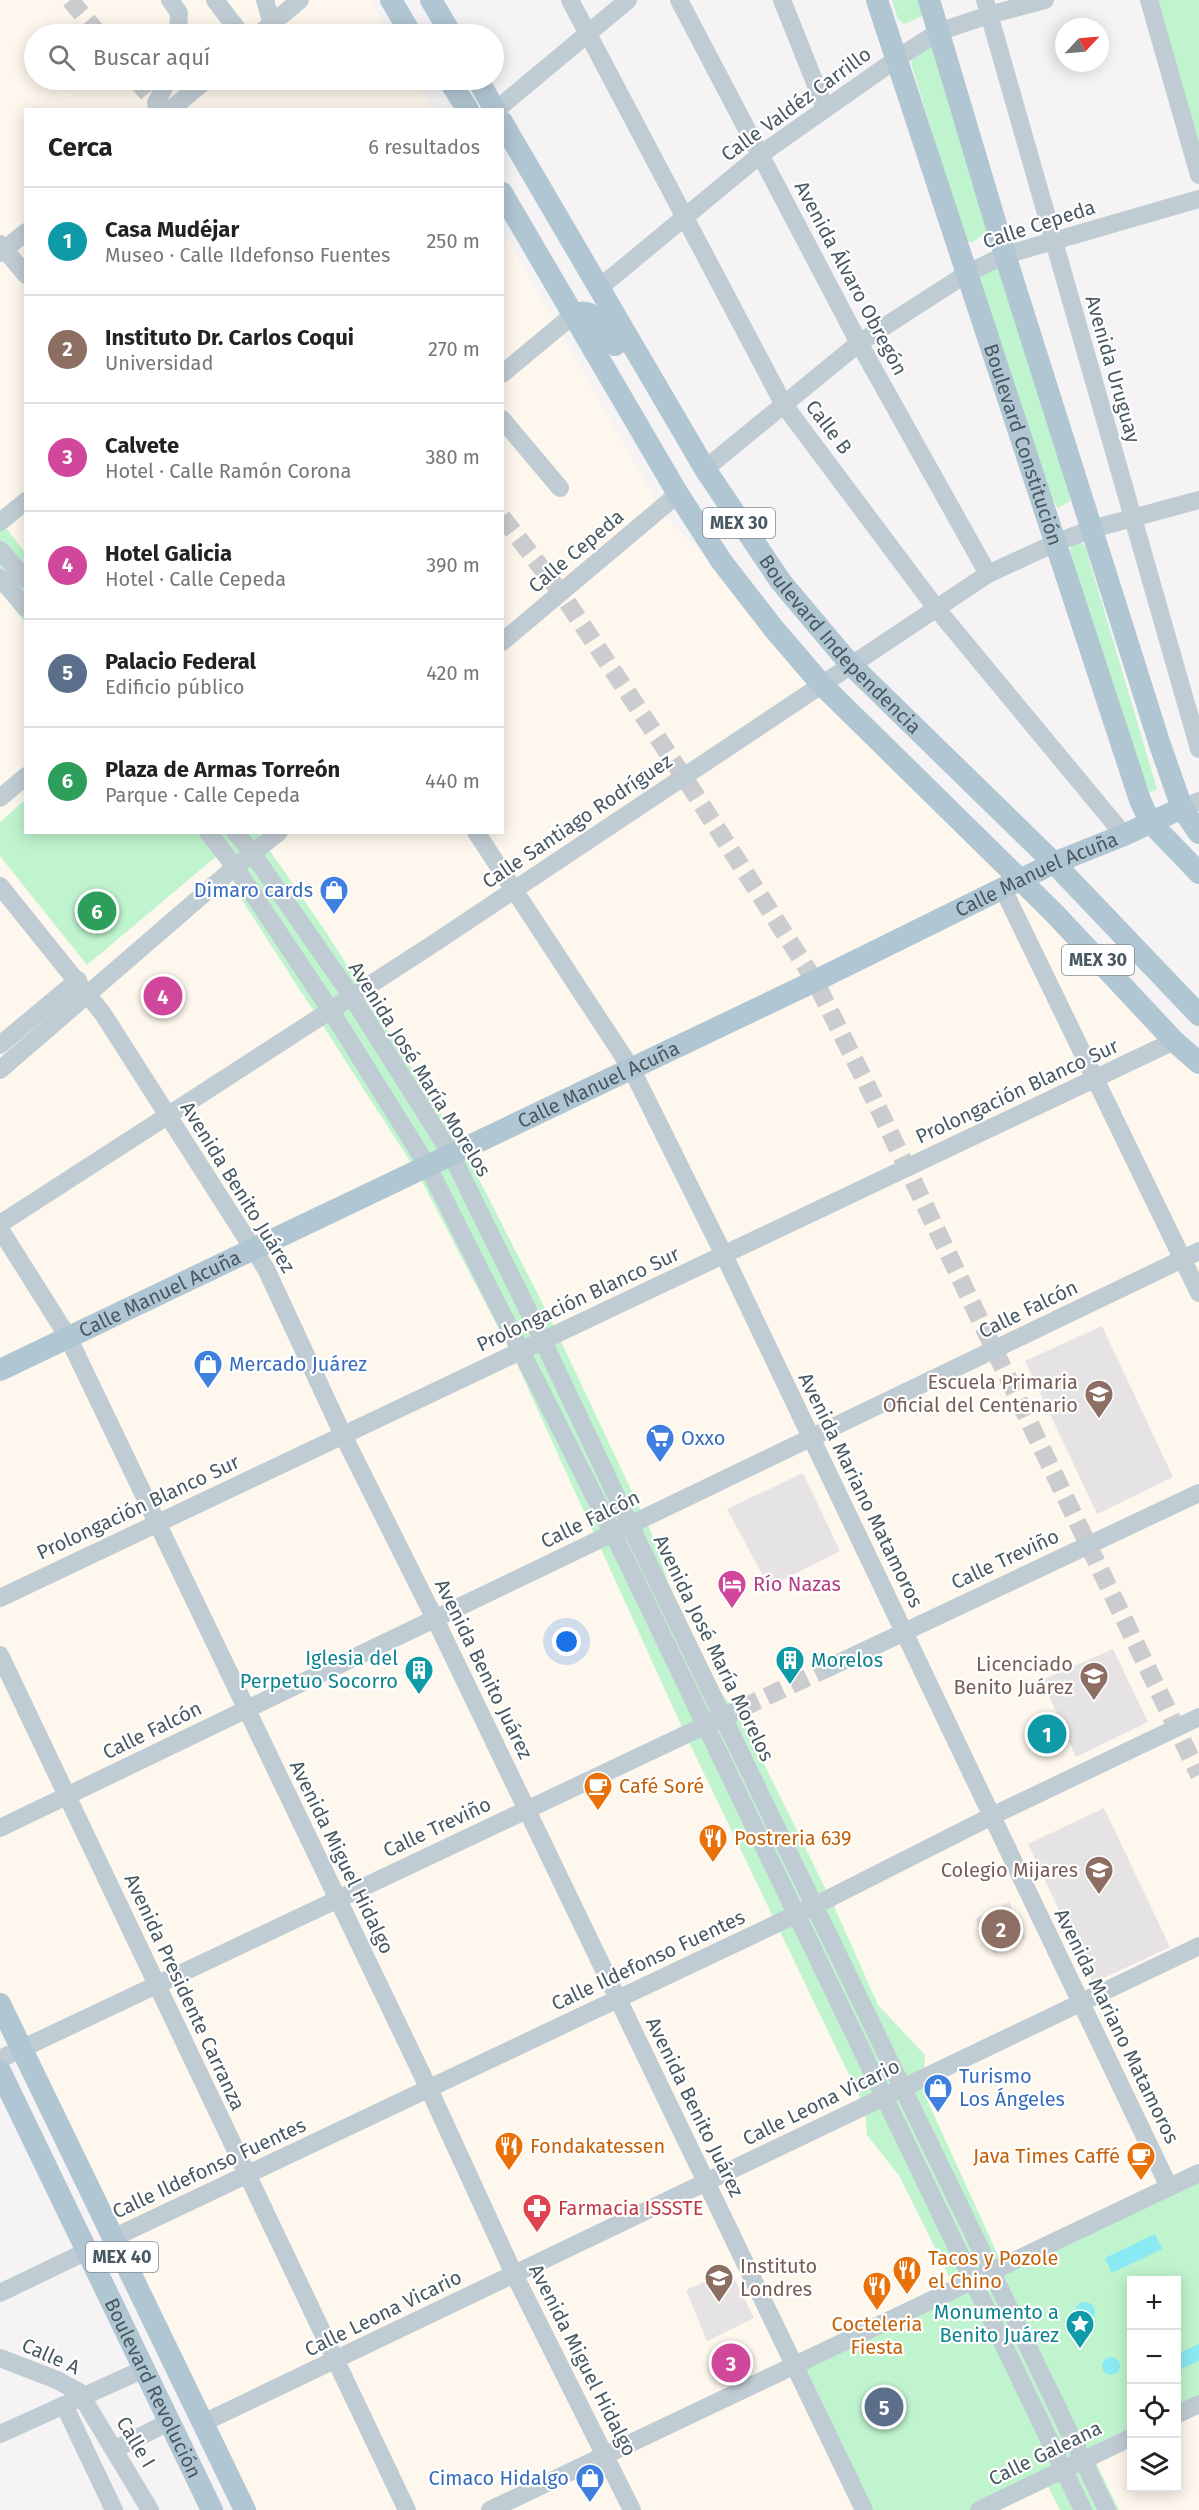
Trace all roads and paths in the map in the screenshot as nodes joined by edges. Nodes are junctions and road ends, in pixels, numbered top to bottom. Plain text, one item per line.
1 (215, 0) edge
2 (265, 0) edge
3 (300, 0) edge
4 (391, 0) edge
5 (431, 0) edge
6 (570, 0) edge
7 (628, 0) edge
8 (679, 0) edge
9 (782, 0) edge
10 (877, 0) edge
11 (929, 0) edge
12 (1045, 0) edge
13 (1149, 0) edge
14 (172, 1) edge
15 (987, 7) edge
16 (180, 24) edge
17 (233, 24) edge
18 (266, 24) edge
19 (272, 24) edge
20 (405, 24) edge
21 (445, 24) edge
22 (939, 32) junction
23 (588, 34) junction
24 (895, 60) junction
25 (166, 90) edge
26 (189, 90) edge
27 (443, 90) edge
28 (455, 90) edge
29 (484, 90) edge
30 (163, 106) edge
31 (453, 108) edge
32 (467, 108) edge
33 (494, 108) edge
34 (497, 108) edge
35 (825, 108) junction
36 (504, 125) edge
37 (760, 155) junction
38 (1199, 175) edge
39 (504, 196) edge
40 (1199, 199) edge
41 (685, 217) junction
42 (24, 233) edge
43 (1054, 241) junction
44 (1, 249) edge
45 (1005, 255) junction
46 (24, 273) edge
47 (966, 274) junction
48 (598, 288) junction
49 (573, 315) junction
50 (859, 343) junction
51 (504, 372) edge
52 (653, 381) junction
53 (784, 405) junction
54 (504, 421) edge
55 (705, 469) junction
56 (560, 488) dead end
57 (678, 494) junction
58 (1199, 500) edge
59 (24, 503) edge
60 (1132, 518) junction
61 (0, 522) edge
62 (1092, 529) junction
63 (1055, 543) junction
64 (0, 550) edge
65 (988, 574) junction
66 (0, 578) edge
67 (24, 578) edge
68 (24, 606) edge
69 (936, 608) junction
70 (504, 640) edge
71 (850, 664) junction
72 (822, 685) junction
73 (1199, 749) edge
74 (24, 779) edge
75 (0, 798) edge
76 (1190, 804) edge
77 (1150, 822) junction
78 (1199, 833) edge
79 (210, 834) edge
80 (237, 834) edge
81 (277, 834) edge
82 (477, 834) edge
83 (1124, 835) junction
84 (252, 854) junction
85 (1054, 863) junction
86 (236, 867) junction
87 (1199, 873) edge
88 (1011, 884) junction
89 (0, 886) edge
90 (514, 890) junction
91 (83, 986) junction
92 (352, 998) junction
93 (332, 1011) junction
94 (1199, 1016) edge
95 (1174, 1041) junction
96 (1199, 1044) edge
97 (0, 1045) edge
98 (1199, 1063) edge
99 (631, 1068) junction
100 (0, 1070) edge
101 (1095, 1079) junction
102 (169, 1116) junction
103 (451, 1154) junction
104 (427, 1165) junction
105 (0, 1224) edge
106 (0, 1229) edge
107 (253, 1249) junction
108 (724, 1255) junction
109 (1191, 1255) edge
110 (1199, 1293) edge
111 (68, 1337) junction
112 (543, 1341) junction
113 (522, 1351) junction
114 (0, 1370) edge
115 (343, 1435) junction
116 (812, 1438) junction
117 (1199, 1493) edge
118 (157, 1523) junction
119 (630, 1525) junction
120 (613, 1533) junction
121 (0, 1598) edge
122 (435, 1619) junction
123 (904, 1632) junction
124 (0, 1655) edge
125 (830, 1667) tunnel mouth
126 (742, 1708) tunnel mouth
127 (247, 1710) junction
128 (723, 1717) junction
129 (1199, 1717) edge
130 (705, 1725) junction
131 (67, 1797) junction
132 (527, 1810) junction
133 (992, 1816) junction
134 (0, 1828) edge
135 (338, 1899) junction
136 (814, 1905) junction
137 (796, 1914) junction
138 (1199, 1946) edge
139 (157, 1986) junction
140 (618, 2000) junction
141 (1081, 2002) junction
142 (0, 2004) edge
143 (21, 2048) junction
144 (0, 2059) edge
145 (0, 2071) edge
146 (902, 2088) junction
147 (429, 2089) junction
148 (884, 2097) junction
149 (1199, 2173) edge
150 (248, 2175) junction
151 (706, 2182) junction
152 (1169, 2187) junction
153 (113, 2238) junction
154 (87, 2251) junction
155 (991, 2271) junction
156 (514, 2274) junction
157 (972, 2280) junction
158 (0, 2293) edge
159 (0, 2358) edge
160 (336, 2361) junction
161 (794, 2364) junction
162 (144, 2369) junction
163 (82, 2397) junction
164 (1199, 2404) edge
165 (64, 2405) junction
166 (1181, 2413) edge
167 (169, 2422) junction
168 (203, 2423) junction
169 (0, 2434) edge
170 (1129, 2438) edge
171 (115, 2449) junction
172 (606, 2456) junction
173 (1083, 2460) junction
174 (1064, 2469) junction
175 (114, 2510) edge
176 (150, 2510) edge
177 (212, 2510) edge
178 (245, 2510) edge
179 (407, 2510) edge
180 (490, 2510) edge
181 (632, 2510) edge
182 (864, 2510) edge
183 (979, 2510) edge
184 (1083, 2510) edge
185 (1107, 2510) edge

1 - 17 street
2 - 18 street
3 - 19 street
4 - 20 main road
5 - 21 main road
6 - 23 street, Calle B
7 - 23 street
8 - 37 street, Avenida Álvaro Obregón
9 - 35 street
10 - 24 main road, Boulevard Constitución
11 - 22 main road, Boulevard Constitución
12 - 15 street, Calle Valdéz Carrillo
13 - 38 street
14 - 16 street
15 - 22 street, Calle Valdéz Carrillo
15 - 43 street, Avenida Uruguay
22 - 24 street, Calle Valdéz Carrillo
22 - 45 main road, Boulevard Constitución
23 - 34 street
23 - 41 street, Calle B
24 - 35 street, Calle Valdéz Carrillo
24 - 47 main road, Boulevard Constitución
25 - 30 street
26 - 30 street
27 - 31 main road
28 - 32 main road
29 - 33 main road
35 - 37 street, Calle Valdéz Carrillo
36 - 48 main road, Boulevard Independencia / MEX 30
37 - 41 street, Calle Valdéz Carrillo
37 - 50 street, Avenida Álvaro Obregón
39 - 49 main road, Boulevard Independencia / MEX 30
40 - 43 street, Calle Cepeda
41 - 48 street, Calle Valdéz Carrillo
41 - 53 street, Calle B
42 - 44 street
43 - 45 street, Calle Cepeda
43 - 60 street, Avenida Uruguay
44 - 46 street
45 - 47 street, Calle Cepeda
45 - 62 main road, Boulevard Constitución
47 - 50 street, Calle Cepeda
47 - 63 main road, Boulevard Constitución
48 - 52 main road, Boulevard Independencia / MEX 30
49 - 51 street
49 - 52 main road
49 - 57 main road, Boulevard Independencia / MEX 30
50 - 53 street, Calle Cepeda
50 - 65 street, Avenida Álvaro Obregón
52 - 55 main road, Boulevard Independencia / MEX 30
53 - 55 street, Calle Cepeda
53 - 69 street, Calle B
54 - 56 street
55 - 71 main road, Boulevard Independencia / MEX 30
57 - 70 street, Calle Cepeda
57 - 72 main road, Boulevard Independencia / MEX 30
58 - 60 street, Calle Santiago Rodríguez
59 - 61 street
60 - 62 street, Calle Santiago Rodríguez
60 - 73 street, Avenida Uruguay
62 - 63 street, Calle Santiago Rodríguez
62 - 76 main road, Boulevard Constitución
63 - 65 street, Calle Santiago Rodríguez
63 - 77 main road, Boulevard Constitución
64 - 67 street
65 - 69 street, Calle Santiago Rodríguez
66 - 68 street
69 - 71 street, Calle Santiago Rodríguez
69 - 83 street, Calle B
71 - 72 street, Calle Santiago Rodríguez
71 - 85 main road, Boulevard Independencia / MEX 30
72 - 88 main road, Boulevard Independencia / MEX 30
72 - 90 street, Calle Santiago Rodríguez
74 - 75 street
76 - 77 main road, Calle Manuel Acuña
76 - 78 main road, Boulevard Constitución
77 - 83 main road, Calle Manuel Acuña
77 - 87 main road, Boulevard Constitución
79 - 86 street, Avenida José María Morelos
80 - 84 street, Avenida José María Morelos
81 - 84 street
82 - 90 street, Avenida Mariano Matamoros
83 - 85 main road, Calle Manuel Acuña
84 - 86 street
84 - 92 street, Avenida José María Morelos
85 - 88 main road, Calle Manuel Acuña
85 - 94 main road, Boulevard Independencia / MEX 30
86 - 91 street
86 - 93 street, Avenida José María Morelos
88 - 95 main road, Boulevard Independencia / MEX 30
88 - 99 main road, Calle Manuel Acuña
88 - 101 street
89 - 91 street, Avenida Benito Juárez
90 - 92 street, Calle Santiago Rodríguez
90 - 99 street, Avenida Mariano Matamoros
91 - 97 street
91 - 100 street
91 - 102 street, Avenida Benito Juárez
92 - 93 street, Calle Santiago Rodríguez
92 - 103 street, Avenida José María Morelos
93 - 102 street, Calle Santiago Rodríguez
93 - 104 street, Avenida José María Morelos
95 - 96 main road
95 - 98 main road, Boulevard Independencia / MEX 30
95 - 101 street, Prolongación Blanco Sur
99 - 103 main road, Calle Manuel Acuña
99 - 108 street, Avenida Mariano Matamoros
101 - 108 street, Prolongación Blanco Sur
101 - 109 street
102 - 105 street, Calle Santiago Rodríguez
102 - 107 street, Avenida Benito Juárez
103 - 104 main road, Calle Manuel Acuña
103 - 112 street, Avenida José María Morelos
104 - 107 main road, Calle Manuel Acuña
104 - 113 street, Avenida José María Morelos
106 - 111 street, Avenida Miguel Hidalgo
107 - 111 main road, Calle Manuel Acuña
107 - 115 street, Avenida Benito Juárez
108 - 112 street, Prolongación Blanco Sur
108 - 116 street, Avenida Mariano Matamoros
109 - 110 street
109 - 116 street, Calle Falcón
111 - 114 main road, Calle Manuel Acuña
111 - 118 street, Avenida Miguel Hidalgo
112 - 113 street, Prolongación Blanco Sur
112 - 119 street, Avenida José María Morelos
113 - 115 street, Prolongación Blanco Sur
113 - 120 street, Avenida José María Morelos
115 - 118 street, Prolongación Blanco Sur
115 - 122 street, Avenida Benito Juárez
116 - 119 street, Calle Falcón
116 - 123 street, Avenida Mariano Matamoros
117 - 123 street, Calle Treviño
118 - 121 street, Prolongación Blanco Sur
118 - 127 street, Avenida Miguel Hidalgo
119 - 120 street, Calle Falcón
119 - 128 street, Avenida José María Morelos
120 - 122 street, Calle Falcón
120 - 130 street, Avenida José María Morelos
122 - 127 street, Calle Falcón
122 - 132 street, Avenida Benito Juárez
123 - 125 street, Calle Treviño
123 - 133 street, Avenida Mariano Matamoros
124 - 131 street, Avenida Presidente Carranza
126 - 128 street, Calle Treviño
127 - 131 street, Calle Falcón
127 - 135 street, Avenida Miguel Hidalgo
128 - 130 street, Calle Treviño
128 - 136 street, Avenida José María Morelos
129 - 133 street, Calle Ildefonso Fuentes
130 - 132 street, Calle Treviño
130 - 137 street, Avenida José María Morelos
131 - 134 street, Calle Falcón
131 - 139 street, Avenida Presidente Carranza
132 - 135 street, Calle Treviño
132 - 140 street, Avenida Benito Juárez
133 - 136 street, Calle Ildefonso Fuentes
133 - 141 street, Avenida Mariano Matamoros
135 - 139 street, Calle Treviño
135 - 147 street, Avenida Miguel Hidalgo
136 - 137 street, Calle Ildefonso Fuentes
136 - 146 street, Avenida José María Morelos
137 - 140 street, Calle Ildefonso Fuentes
137 - 148 street, Avenida José María Morelos
138 - 141 street, Calle Leona Vicario
139 - 143 street, Calle Treviño
139 - 150 street, Avenida Presidente Carranza
140 - 147 street, Calle Ildefonso Fuentes
140 - 151 street, Avenida Benito Juárez
141 - 146 street, Calle Leona Vicario
141 - 152 street, Avenida Mariano Matamoros
142 - 143 main road, MEX 40
143 - 144 street, Calle Treviño
143 - 153 main road, MEX 40
145 - 154 main road, Boulevard Revolución / MEX 40
146 - 148 street, Calle Leona Vicario
146 - 155 street, Avenida José María Morelos
147 - 150 street, Calle Ildefonso Fuentes
147 - 156 street, Avenida Miguel Hidalgo
148 - 151 street, Calle Leona Vicario
148 - 157 street, Avenida José María Morelos
149 - 152 street
150 - 153 street, Calle Ildefonso Fuentes
150 - 160 street, Avenida Presidente Carranza
151 - 156 street, Calle Leona Vicario
151 - 161 street, Avenida Benito Juárez
152 - 155 street
153 - 168 main road, MEX 40
154 - 158 street
154 - 162 main road, Boulevard Revolución / MEX 40
155 - 157 street
155 - 173 street, Avenida José María Morelos
156 - 160 street, Calle Leona Vicario
156 - 172 street, Avenida Miguel Hidalgo
157 - 161 street
157 - 174 street, Avenida José María Morelos
159 - 163 street, Calle A
160 - 168 street, Calle Leona Vicario
160 - 179 street, Avenida Presidente Carranza
161 - 172 street
161 - 182 street, Avenida Benito Juárez
162 - 163 street
162 - 167 main road, Boulevard Revolución / MEX 40
163 - 165 street
163 - 171 street, Calle I
164 - 166 street
165 - 169 street
165 - 175 street
167 - 171 street
167 - 177 main road, Boulevard Revolución / MEX 40
168 - 178 main road, MEX 40
170 - 173 street, Calle Galeana
171 - 176 street, Calle I
172 - 180 street
172 - 181 street, Avenida Miguel Hidalgo
173 - 174 street, Calle Galeana
173 - 185 street, Avenida José María Morelos
174 - 183 street, Calle Galeana
174 - 184 street, Avenida José María Morelos

